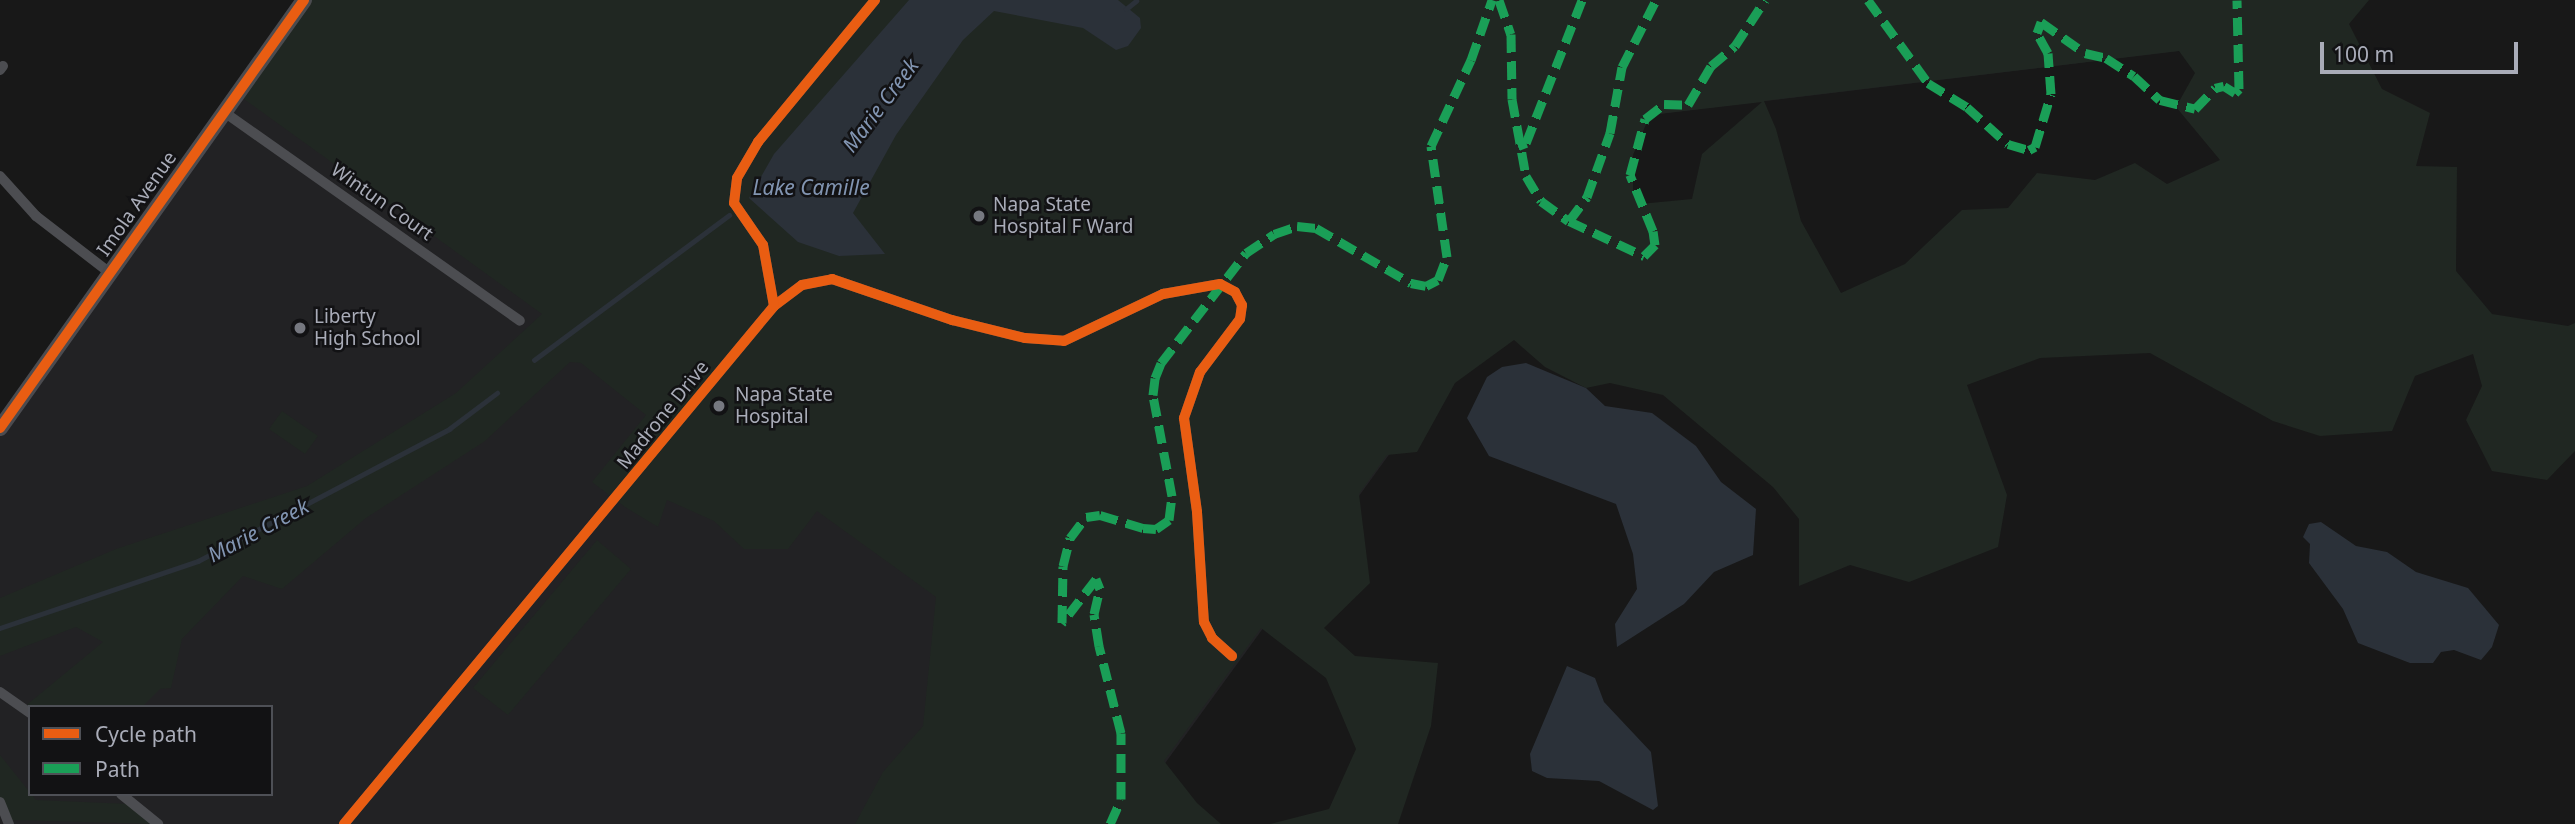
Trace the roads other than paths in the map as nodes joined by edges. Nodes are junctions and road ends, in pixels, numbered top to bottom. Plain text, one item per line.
1 (304, 0) edge
2 (874, 0) edge
3 (224, 112) junction
4 (0, 176) edge
5 (110, 273) junction
6 (774, 306) junction
7 (520, 321) dead end
8 (0, 428) edge
9 (1232, 656) dead end
10 (0, 692) edge
11 (28, 712) edge
12 (123, 796) edge
13 (0, 802) edge
14 (9, 824) edge
15 (158, 824) edge
16 (344, 824) edge

1 - 3 street, Imola Avenue
2 - 6 street
3 - 5 street, Imola Avenue
3 - 7 street, Wintun Court
4 - 5 street
5 - 8 street, Imola Avenue
6 - 9 street, Madrone Drive
6 - 16 street, Madrone Drive
10 - 11 street
12 - 15 street
13 - 14 street

